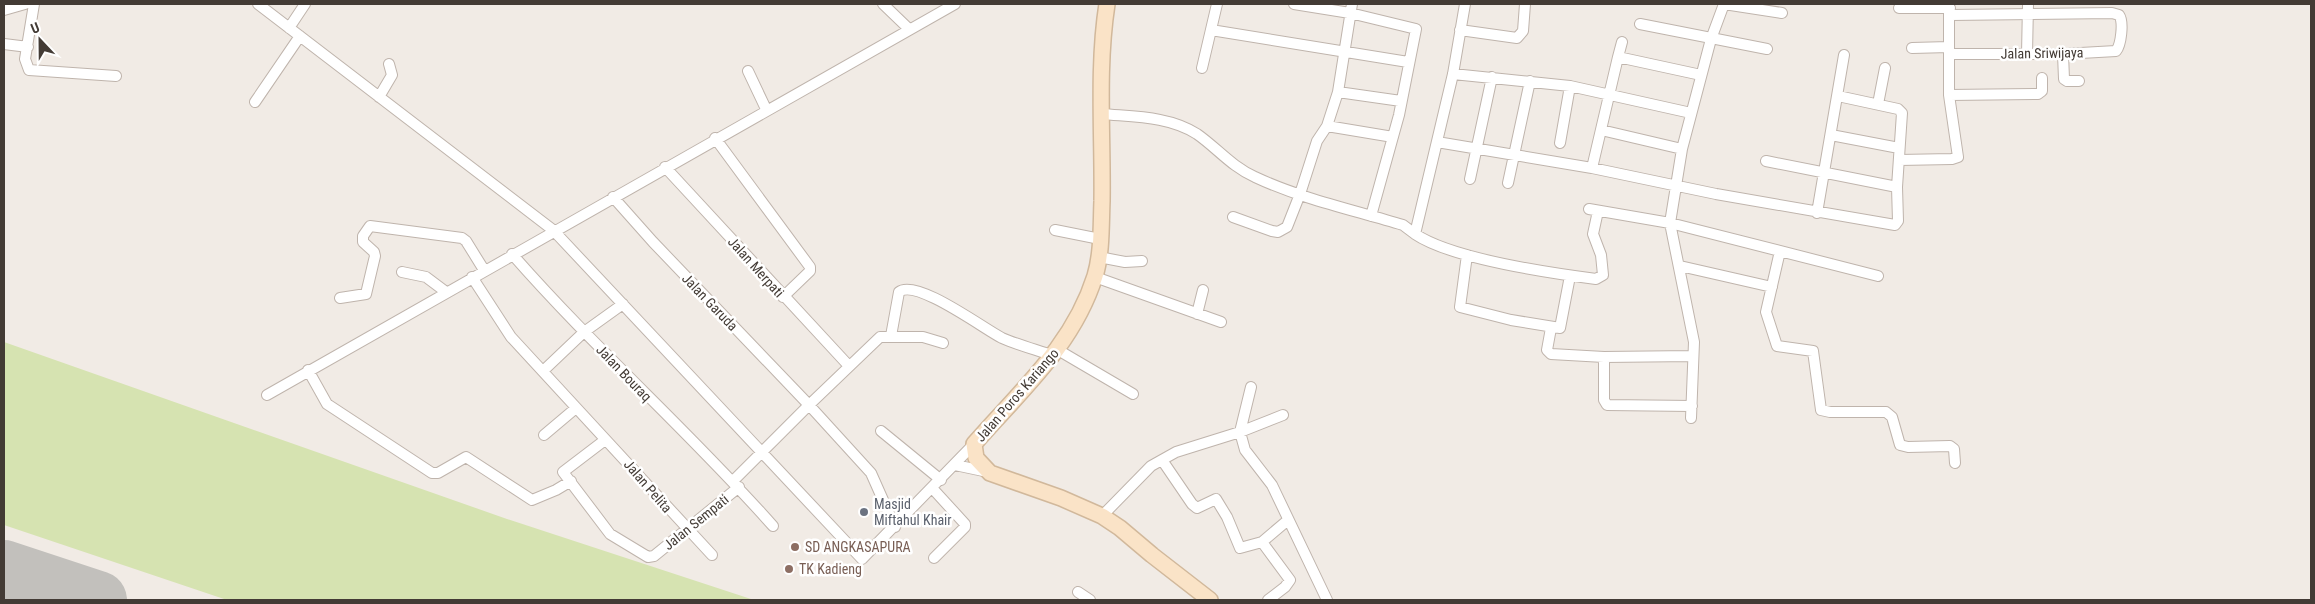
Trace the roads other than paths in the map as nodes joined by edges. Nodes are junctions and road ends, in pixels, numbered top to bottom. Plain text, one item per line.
1 (25, 4) edge
2 (34, 4) edge
3 (258, 4) edge
4 (304, 4) edge
5 (883, 4) edge
6 (955, 4) edge
7 (1107, 4) edge
8 (1217, 4) edge
9 (1294, 4) edge
10 (1465, 4) edge
11 (1525, 4) edge
12 (1899, 8) dead end
13 (1351, 9) edge
14 (1950, 9) edge
15 (2028, 9) edge
16 (4, 10) edge
17 (1782, 13) dead end
18 (1640, 24) dead end
19 (289, 28) junction
20 (909, 29) junction
21 (1211, 30) junction
22 (1460, 30) junction
23 (300, 36) junction
24 (1711, 38) junction
25 (1622, 42) dead end
26 (4, 44) edge
27 (28, 47) junction
28 (1912, 48) dead end
29 (1767, 49) dead end
30 (1949, 50) junction
31 (1344, 52) junction
32 (2027, 54) junction
33 (2063, 54) junction
34 (1844, 55) dead end
35 (1618, 57) junction
36 (1408, 62) junction
37 (389, 64) dead end
38 (1202, 68) dead end
39 (1885, 68) dead end
40 (748, 71) dead end
41 (1453, 74) junction
42 (1701, 75) junction
43 (116, 76) dead end
44 (1492, 77) junction
45 (2042, 78) dead end
46 (1530, 81) junction
47 (2079, 81) dead end
48 (1570, 86) junction
49 (1338, 92) junction
50 (1610, 94) junction
51 (1949, 95) junction
52 (1838, 96) junction
53 (379, 97) junction
54 (1402, 101) junction
55 (255, 102) dead end
56 (1878, 104) junction
57 (766, 109) junction
58 (1691, 113) junction
59 (1102, 114) junction
60 (1327, 126) junction
61 (1602, 130) junction
62 (1831, 135) junction
63 (1393, 137) junction
64 (715, 138) junction
65 (1438, 142) junction
66 (1560, 143) dead end
67 (1899, 148) junction
68 (1477, 149) junction
69 (1682, 149) junction
70 (1513, 156) junction
71 (1898, 160) junction
72 (1766, 161) dead end
73 (665, 167) junction
74 (1592, 168) junction
75 (1824, 174) junction
76 (1470, 180) dead end
77 (1508, 183) dead end
78 (1675, 186) junction
79 (1897, 187) junction
80 (1300, 194) junction
81 (613, 197) junction
82 (1817, 213) junction
83 (1371, 216) junction
84 (1234, 217) dead end
85 (1670, 223) junction
86 (554, 230) junction
87 (1055, 230) dead end
88 (1415, 234) junction
89 (1100, 240) junction
90 (1780, 251) junction
91 (512, 254) junction
92 (1467, 255) junction
93 (1099, 257) junction
94 (1142, 261) dead end
95 (1680, 266) junction
96 (484, 270) junction
97 (402, 272) dead end
98 (1570, 276) junction
99 (1878, 276) dead end
100 (472, 277) junction
101 (1095, 277) junction
102 (1772, 287) junction
103 (1203, 290) dead end
104 (446, 292) junction
105 (783, 297) junction
106 (340, 298) dead end
107 (623, 304) junction
108 (1197, 314) junction
109 (1221, 322) dead end
110 (1551, 328) junction
111 (584, 332) junction
112 (891, 336) junction
113 (943, 343) dead end
114 (1056, 353) junction
115 (1693, 356) junction
116 (1604, 357) junction
117 (848, 366) junction
118 (308, 370) junction
119 (543, 371) junction
120 (1251, 387) dead end
121 (1133, 394) dead end
122 (267, 395) dead end
123 (809, 405) junction
124 (1692, 406) junction
125 (576, 408) junction
126 (1283, 415) dead end
127 (1691, 418) dead end
128 (881, 431) dead end
129 (1240, 432) junction
130 (544, 435) dead end
131 (605, 440) junction
132 (974, 444) junction
133 (762, 450) junction
134 (1162, 460) junction
135 (1955, 463) dead end
136 (955, 465) junction
137 (990, 472) junction
138 (941, 480) junction
139 (571, 481) junction
140 (736, 484) junction
141 (933, 489) junction
142 (1102, 516) junction
143 (1288, 520) junction
144 (773, 526) dead end
145 (895, 527) junction
146 (686, 529) junction
147 (1262, 542) junction
148 (712, 554) dead end
149 (934, 558) dead end
150 (1078, 592) dead end
151 (1090, 600) edge
152 (1210, 600) edge
153 (1268, 600) edge
154 (1327, 600) edge

1 - 16 street
2 - 27 street
3 - 19 street
4 - 19 street
5 - 20 street
6 - 20 street
7 - 59 main road, Jalan Poros Kariango
8 - 21 street
9 - 13 street
10 - 22 street
11 - 22 street
12 - 14 street
13 - 31 street
13 - 36 street
14 - 15 street
14 - 30 street
15 - 32 street
15 - 33 street, Jalan Sriwijaya
17 - 24 street
18 - 24 street
19 - 23 street
20 - 57 street
21 - 31 street
21 - 38 street
22 - 41 street
23 - 53 street
23 - 55 street
24 - 29 street
24 - 42 street
25 - 35 street
26 - 27 street
27 - 43 street
28 - 30 street, Jalan Sriwijaya
30 - 32 street, Jalan Sriwijaya
30 - 51 street
31 - 36 street
31 - 49 street
32 - 33 street, Jalan Sriwijaya
33 - 47 street
34 - 52 street
35 - 42 street
35 - 50 street
36 - 54 street
37 - 53 street
39 - 56 street
40 - 57 street
41 - 44 street
41 - 65 street
42 - 58 street
44 - 46 street
44 - 68 street
45 - 51 street
46 - 48 street
46 - 70 street
48 - 50 street
48 - 66 street
49 - 54 street
49 - 60 street
50 - 58 street
50 - 61 street
51 - 71 street
52 - 56 street
52 - 62 street
53 - 86 street
54 - 63 street
56 - 67 street
57 - 64 street
58 - 69 street
59 - 80 street
59 - 89 main road, Jalan Poros Kariango
60 - 63 street
60 - 80 street
61 - 69 street
61 - 74 street
62 - 67 street
62 - 75 street
63 - 83 street
64 - 73 street
64 - 105 street
65 - 68 street
65 - 88 street
67 - 71 street
68 - 70 street
68 - 76 street
69 - 78 street
70 - 74 street
70 - 77 street
71 - 79 street
72 - 75 street
73 - 81 street
73 - 105 street, Jalan Merpati
74 - 78 street
75 - 79 street
75 - 82 street
78 - 82 street
78 - 85 street
79 - 82 street
80 - 83 street
80 - 84 street
81 - 86 street
81 - 123 street, Jalan Garuda
83 - 88 street
85 - 90 street
85 - 95 street
85 - 98 street
86 - 91 street
86 - 107 street
87 - 89 street
88 - 92 street
89 - 93 main road, Jalan Poros Kariango
90 - 99 street
90 - 102 street
91 - 96 street
91 - 111 street, Jalan Bouraq
92 - 98 street
92 - 110 street
93 - 94 street
93 - 101 main road, Jalan Poros Kariango
95 - 102 street
95 - 115 street
96 - 100 street
96 - 106 street
97 - 104 street
98 - 110 street
100 - 104 street
100 - 119 street, Jalan Pelita
101 - 108 street
101 - 114 main road, Jalan Poros Kariango
102 - 135 street
103 - 108 street
104 - 118 street
105 - 117 street, Jalan Merpati
107 - 111 street
107 - 133 street
108 - 109 street
110 - 116 street
111 - 119 street
111 - 140 street, Jalan Bouraq
112 - 113 street
112 - 114 street
112 - 117 street, Jalan Sempati
114 - 121 street
114 - 132 main road, Jalan Poros Kariango
115 - 116 street
115 - 124 street
116 - 124 street
117 - 123 street, Jalan Sempati
118 - 122 street
118 - 139 street
119 - 125 street, Jalan Pelita
120 - 129 street
123 - 133 street, Jalan Sempati
123 - 145 street, Jalan Garuda
124 - 127 street
125 - 130 street
125 - 131 street, Jalan Pelita
126 - 129 street
128 - 138 street
129 - 134 street
129 - 143 street
131 - 139 street
131 - 146 street, Jalan Pelita
132 - 136 street
132 - 137 main road, Jalan Poros Kariango
133 - 140 street, Jalan Sempati
133 - 145 street
134 - 142 street
134 - 147 street
136 - 137 street
136 - 138 street
137 - 142 main road
138 - 141 street
139 - 146 street, Jalan Sempati
140 - 144 street, Jalan Bouraq
140 - 146 street, Jalan Sempati
141 - 145 street
141 - 149 street
142 - 152 main road
143 - 147 street
143 - 154 street
146 - 148 street, Jalan Pelita
147 - 153 street
150 - 151 street

